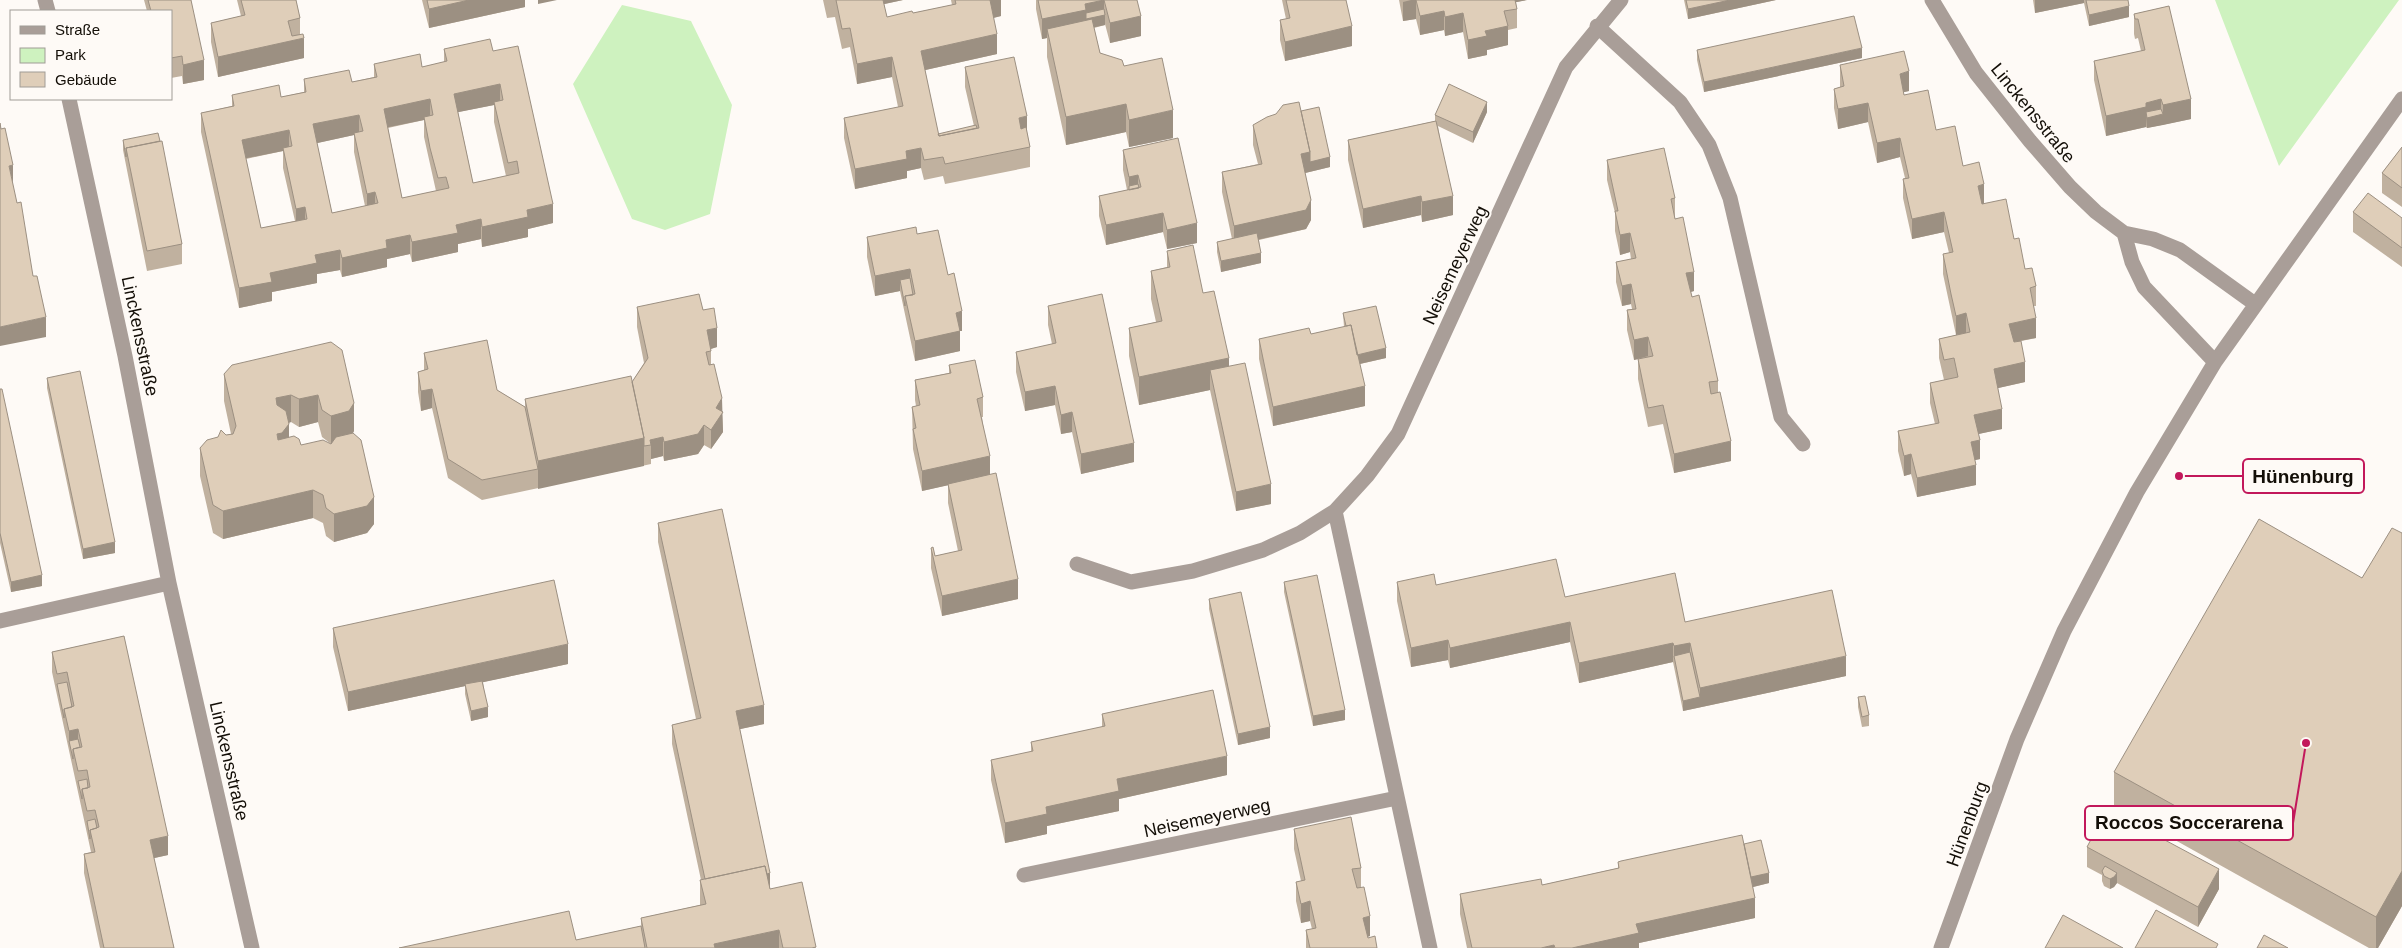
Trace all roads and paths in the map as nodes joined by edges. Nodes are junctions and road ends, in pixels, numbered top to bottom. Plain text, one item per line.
1 (1622, 0) edge
2 (1932, 0) edge
3 (1597, 26) junction
4 (2402, 99) edge
5 (69, 100) edge
6 (2124, 234) junction
7 (2255, 304) junction
8 (2215, 362) junction
9 (1803, 444) dead end
10 (1335, 511) junction
11 (1078, 564) dead end
12 (169, 583) junction
13 (0, 621) edge
14 (1397, 798) junction
15 (1024, 875) dead end
16 (252, 948) edge
17 (1430, 948) edge
18 (1941, 948) edge

1 - 3 street, Neisemeyerweg
2 - 6 street, Linckensstraße
3 - 9 street
3 - 10 street, Neisemeyerweg
4 - 7 street, Hünenburg
5 - 12 street, Linckensstraße
6 - 7 street
6 - 8 street
7 - 8 street, Hünenburg
8 - 18 street, Hünenburg
10 - 11 street, Neisemeyerweg
10 - 14 street
12 - 13 street
12 - 16 street, Linckensstraße
14 - 15 street, Neisemeyerweg
14 - 17 street

